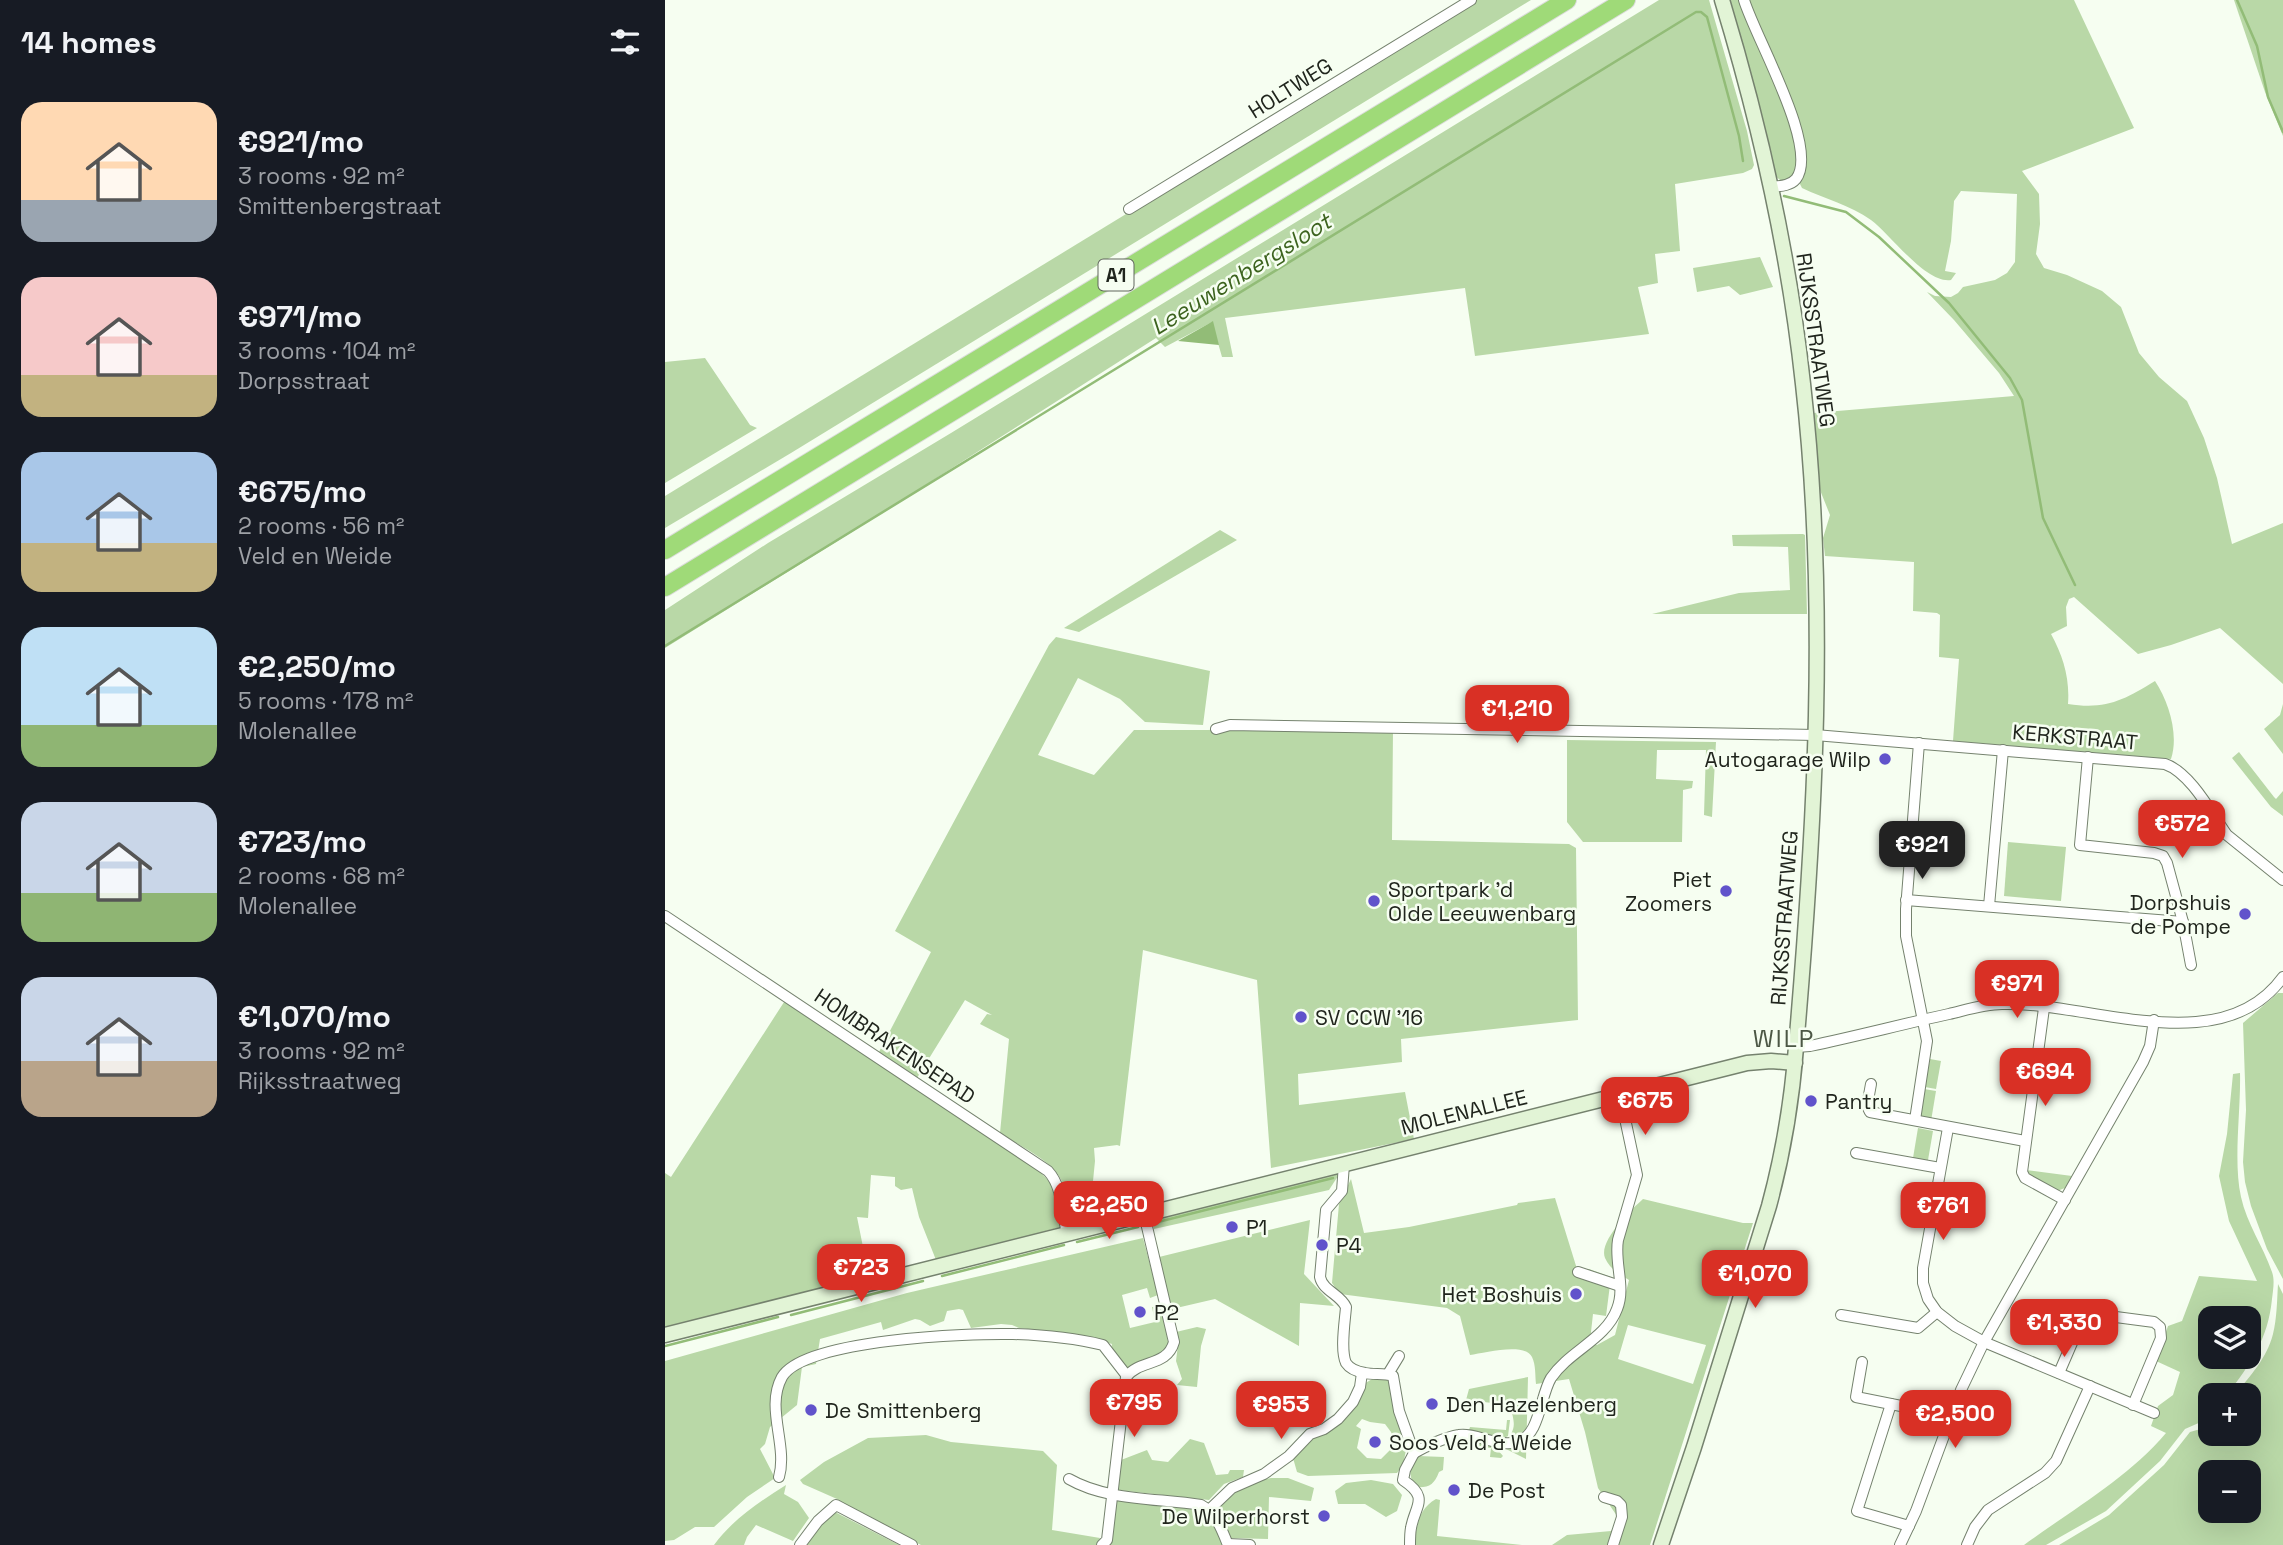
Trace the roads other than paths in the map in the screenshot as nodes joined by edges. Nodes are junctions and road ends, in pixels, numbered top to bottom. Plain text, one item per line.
1 (1471, 0) edge
2 (1567, 0) edge
3 (1626, 0) edge
4 (1722, 0) edge
5 (1744, 0) edge
6 (1771, 187) junction
7 (1129, 209) dead end
8 (665, 550) edge
9 (665, 587) edge
10 (1216, 729) dead end
11 (1815, 736) junction
12 (1919, 743) junction
13 (2003, 750) junction
14 (2088, 757) junction
15 (2283, 880) edge
16 (1906, 900) junction
17 (1989, 906) junction
18 (665, 916) edge
19 (2183, 922) junction
20 (2191, 965) dead end
21 (2283, 977) edge
22 (2044, 1007) junction
23 (1924, 1019) junction
24 (2154, 1020) junction
25 (1796, 1047) junction
26 (1795, 1063) junction
27 (1871, 1084) dead end
28 (1620, 1095) junction
29 (1915, 1120) junction
30 (1948, 1128) junction
31 (2025, 1141) junction
32 (1856, 1153) dead end
33 (1344, 1164) junction
34 (1940, 1168) junction
35 (2065, 1200) junction
36 (1144, 1214) junction
37 (1067, 1234) junction
38 (1578, 1272) dead end
39 (1620, 1286) junction
40 (1937, 1311) junction
41 (1841, 1315) dead end
42 (665, 1335) edge
43 (1984, 1342) junction
44 (1399, 1356) dead end
45 (1862, 1362) dead end
46 (1362, 1373) junction
47 (2059, 1373) junction
48 (1388, 1374) junction
49 (1126, 1378) junction
50 (2090, 1387) junction
51 (1891, 1404) junction
52 (2133, 1405) junction
53 (2154, 1413) dead end
54 (1951, 1416) junction
55 (1407, 1430) junction
56 (1437, 1441) junction
57 (1415, 1453) junction
58 (779, 1477) dead end
59 (1069, 1479) dead end
60 (1113, 1494) junction
61 (1604, 1497) dead end
62 (1210, 1509) junction
63 (1909, 1527) junction
64 (1228, 1544) edge
65 (800, 1545) edge
66 (912, 1545) edge
67 (1102, 1545) edge
68 (1251, 1545) edge
69 (1410, 1545) edge
70 (1613, 1545) edge
71 (1661, 1545) edge
72 (1900, 1545) edge
73 (1966, 1545) edge

1 - 7 street, HOLTWEG
2 - 8 highway, A1
3 - 9 highway, A1
4 - 6 main road, RIJKSSTRAATWEG
5 - 6 street
6 - 11 main road, RIJKSSTRAATWEG
10 - 11 street
11 - 12 street, KERKSTRAAT
11 - 25 main road, RIJKSSTRAATWEG
12 - 13 street, KERKSTRAAT
12 - 16 street
13 - 14 street, KERKSTRAAT
13 - 17 street
14 - 15 street, KERKSTRAAT
14 - 19 street
16 - 17 street
16 - 23 street
17 - 19 street
18 - 37 street, HOMBRAKENSEPAD
19 - 20 street
21 - 24 street
22 - 23 street
22 - 24 street
22 - 31 street
23 - 25 street
23 - 29 street
24 - 35 street
25 - 26 main road, RIJKSSTRAATWEG
26 - 28 main road, MOLENALLEE
26 - 71 main road, RIJKSSTRAATWEG
27 - 29 street
28 - 33 main road, MOLENALLEE
28 - 39 street
29 - 30 street
30 - 31 street
30 - 34 street
31 - 35 street
32 - 34 street
33 - 36 main road, MOLENALLEE
33 - 46 street
34 - 40 street
35 - 43 street
36 - 37 main road, MOLENALLEE
36 - 49 street
37 - 42 main road, MOLENALLEE
38 - 39 street
39 - 56 street
40 - 41 street
40 - 43 street
43 - 47 street
43 - 54 street
44 - 48 street
45 - 51 street
46 - 48 street
46 - 62 street
47 - 50 street
47 - 52 street
48 - 55 street
49 - 58 street
49 - 60 street
50 - 52 street
50 - 73 street
51 - 54 street
51 - 63 street
52 - 53 street
54 - 63 street
55 - 56 street
55 - 57 street
56 - 57 street
57 - 69 street
59 - 60 street
60 - 62 street
60 - 67 street
61 - 70 street
62 - 64 street
63 - 72 street
64 - 68 street
65 - 66 street

